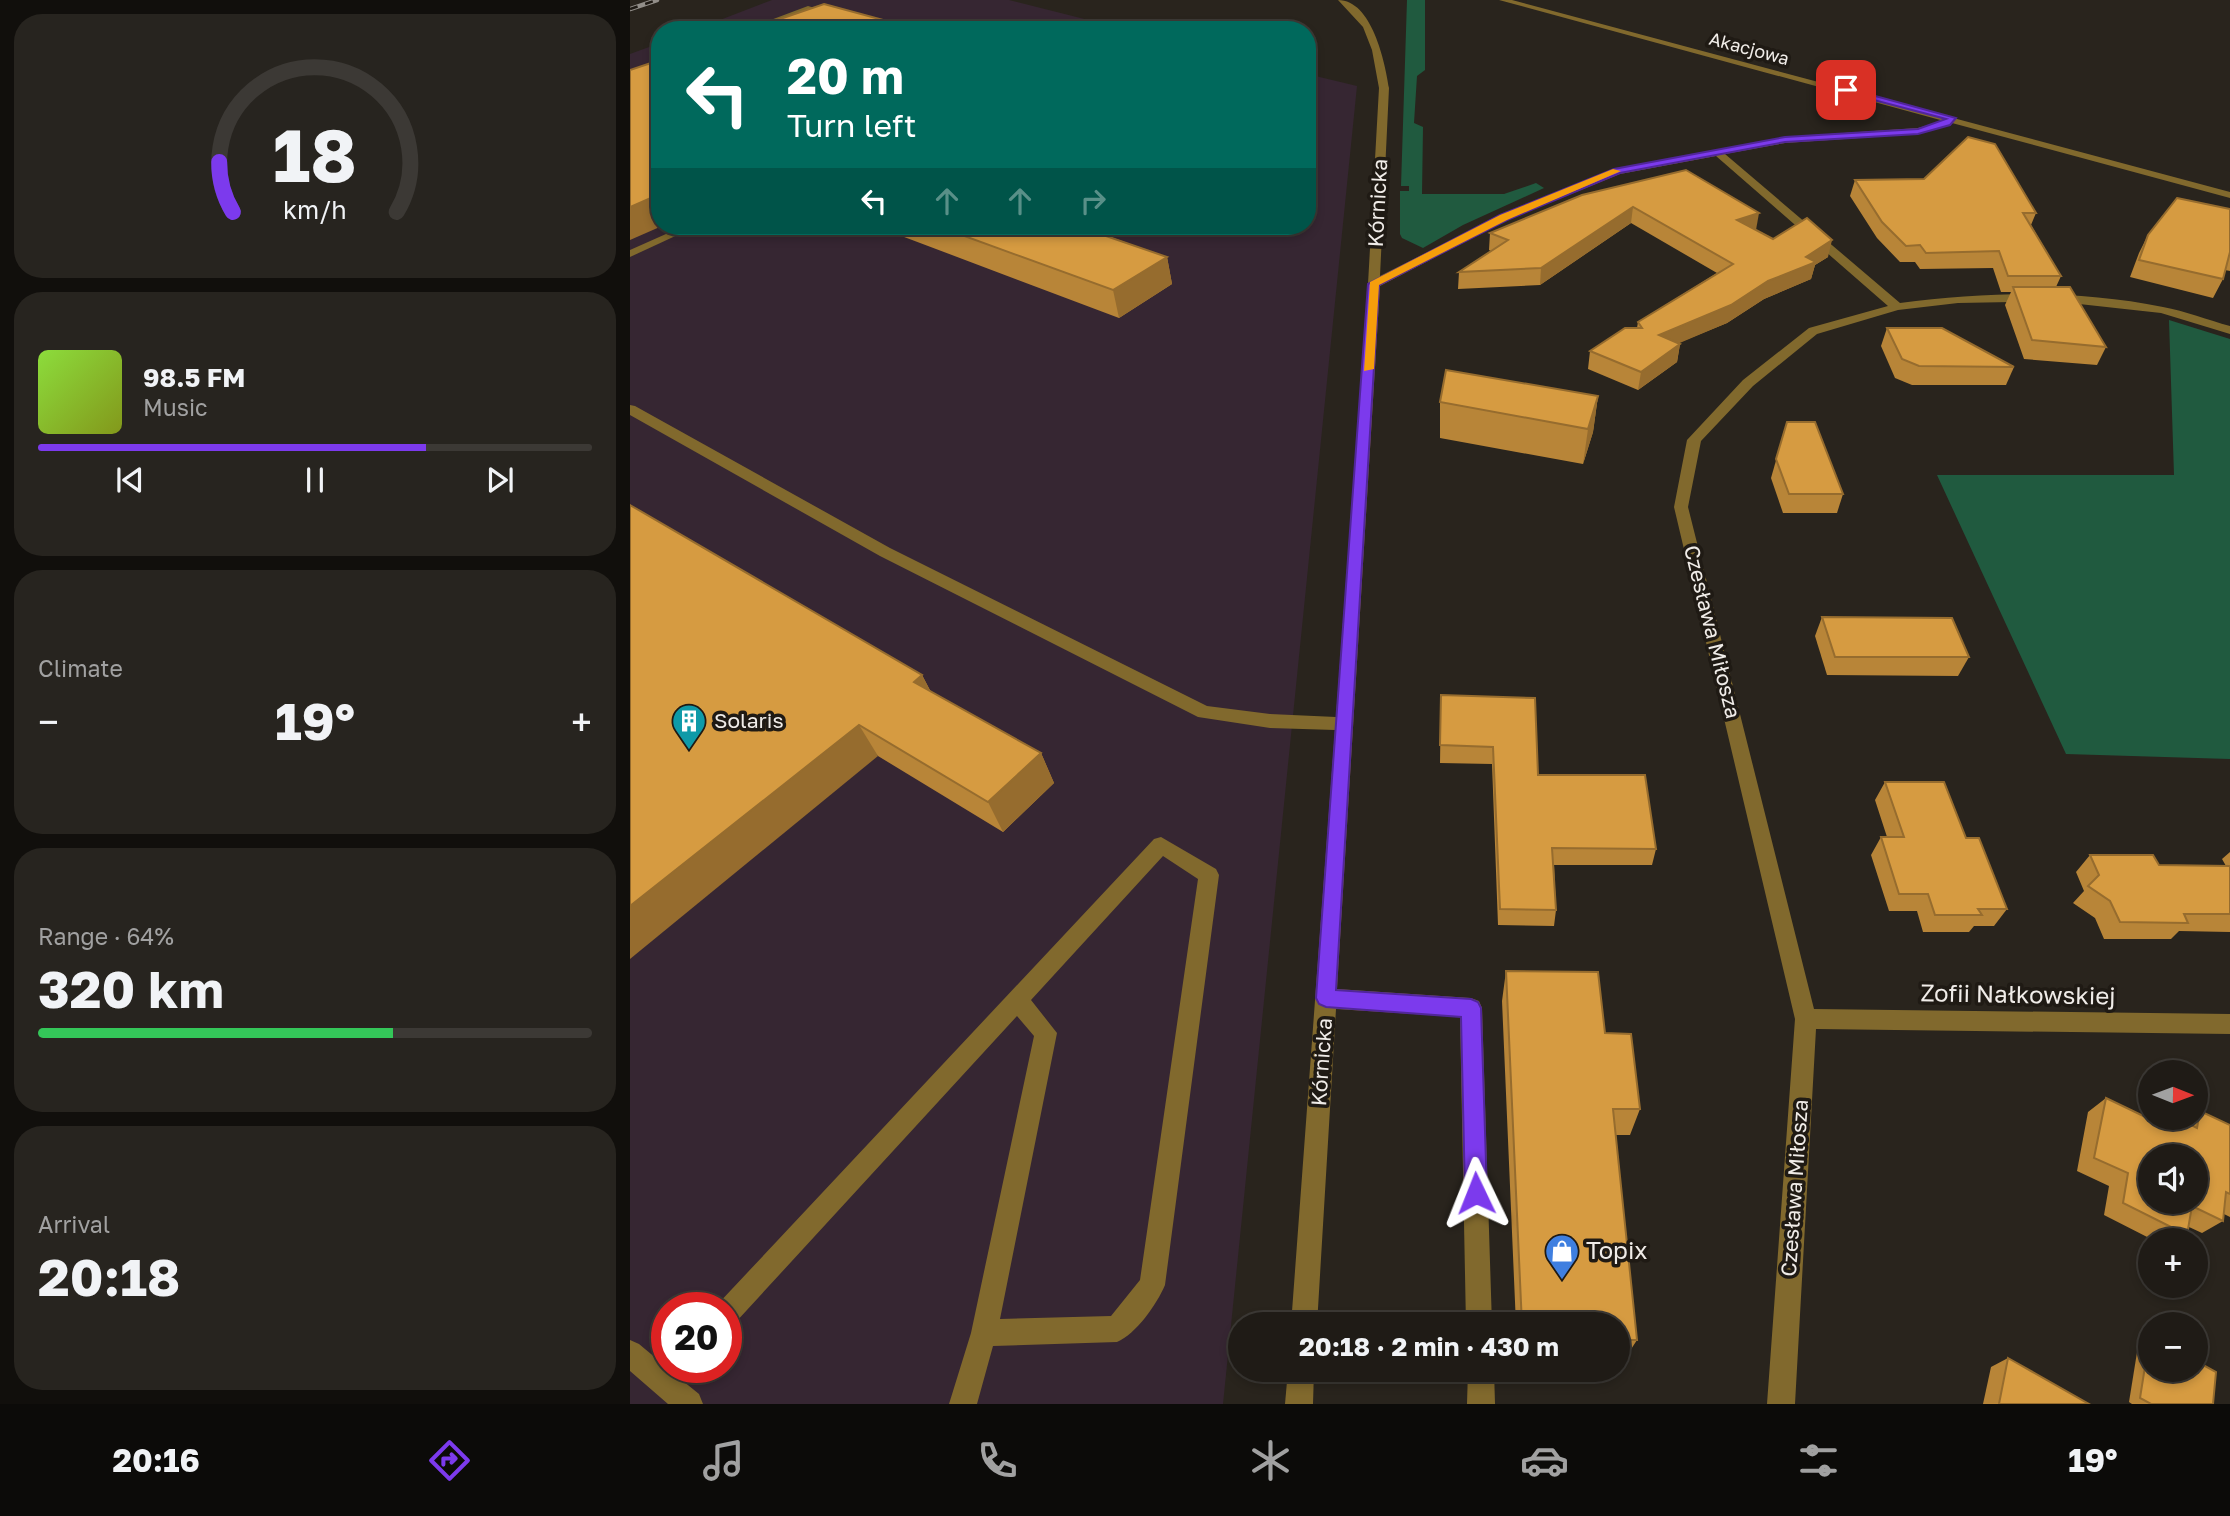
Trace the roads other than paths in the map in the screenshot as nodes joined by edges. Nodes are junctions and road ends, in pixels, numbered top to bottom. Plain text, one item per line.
1 (1503, 0) edge
2 (1352, 3) edge
3 (848, 19) edge
4 (773, 21) edge
5 (1951, 118) junction
6 (1716, 151) junction
7 (2230, 195) edge
8 (672, 235) edge
9 (630, 254) edge
10 (1374, 284) junction
11 (1898, 307) junction
12 (2230, 330) edge
13 (630, 409) edge
14 (1344, 724) junction
15 (1326, 998) junction
16 (1017, 1000) junction
17 (1806, 1019) junction
18 (2230, 1024) edge
19 (742, 1297) edge
20 (1305, 1312) edge
21 (1479, 1312) edge
22 (984, 1333) junction
23 (630, 1353) edge
24 (651, 1365) edge
25 (1300, 1382) edge
26 (1481, 1382) edge
27 (675, 1383) edge
28 (689, 1404) edge
29 (963, 1404) edge
30 (1299, 1404) edge
31 (1482, 1404) edge
32 (1781, 1404) edge

1 - 5 street, Akacjowa
2 - 10 street, Kórnicka
3 - 4 street
5 - 6 street
5 - 7 street, Akacjowa
6 - 10 street
6 - 11 street
8 - 9 street
10 - 14 street, Kórnicka
11 - 12 street, Czesława Miłosza
11 - 17 street, Czesława Miłosza
13 - 14 street
14 - 15 street, Kórnicka
15 - 20 street, Kórnicka
15 - 21 street
16 - 19 street
16 - 22 street
16 - 22 street
17 - 18 street, Zofii Nałkowskiej
17 - 32 street, Czesława Miłosza
22 - 29 street
23 - 24 street
25 - 30 street
26 - 31 street
27 - 28 street

